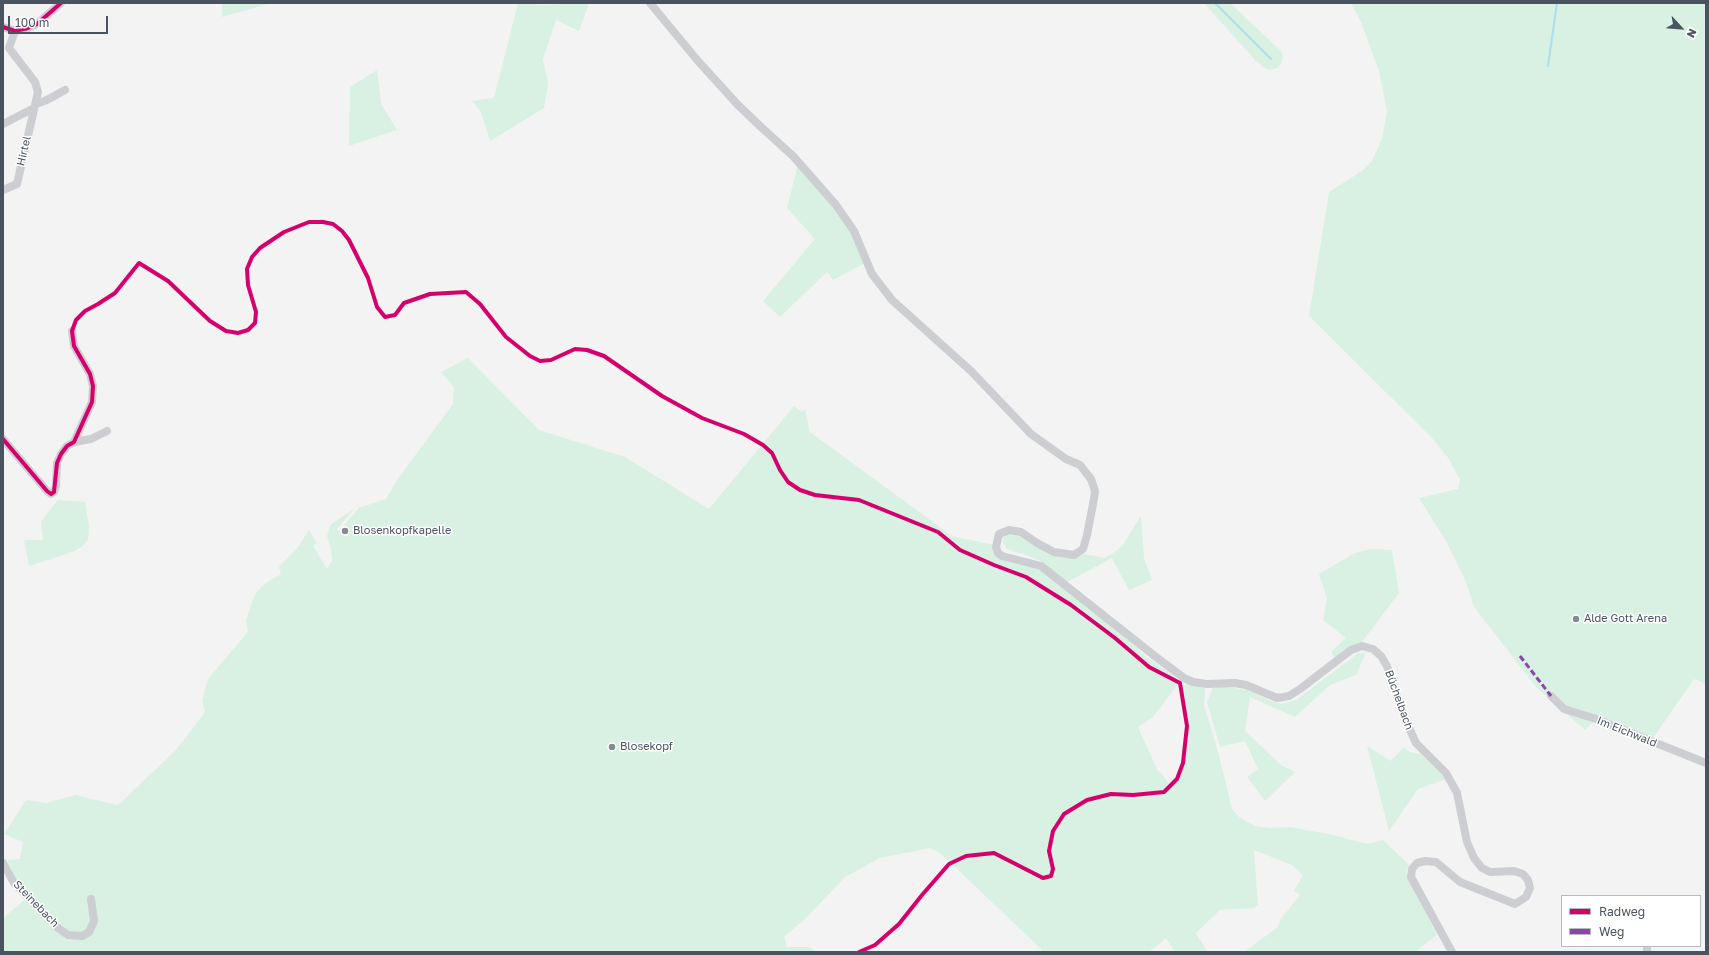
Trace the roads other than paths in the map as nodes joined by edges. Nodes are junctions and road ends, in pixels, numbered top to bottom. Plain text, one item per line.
1 (61, 3) edge
2 (650, 3) edge
3 (3, 27) edge
4 (15, 30) junction
5 (66, 90) dead end
6 (35, 106) junction
7 (3, 124) edge
8 (3, 190) edge
9 (72, 331) dead end
10 (107, 431) dead end
11 (3, 439) edge
12 (74, 442) junction
13 (1551, 696) dead end
14 (1706, 763) edge
15 (3, 864) edge
16 (91, 899) dead end
17 (1452, 952) edge

1 - 4 street
2 - 17 street, Büchelbach
3 - 4 street
4 - 6 street, Hirtel
5 - 6 street
6 - 7 street
6 - 8 street, Hirtel
9 - 12 street
10 - 12 street
11 - 12 street
13 - 14 street, Im Eichwald
15 - 16 street, Steinebach

